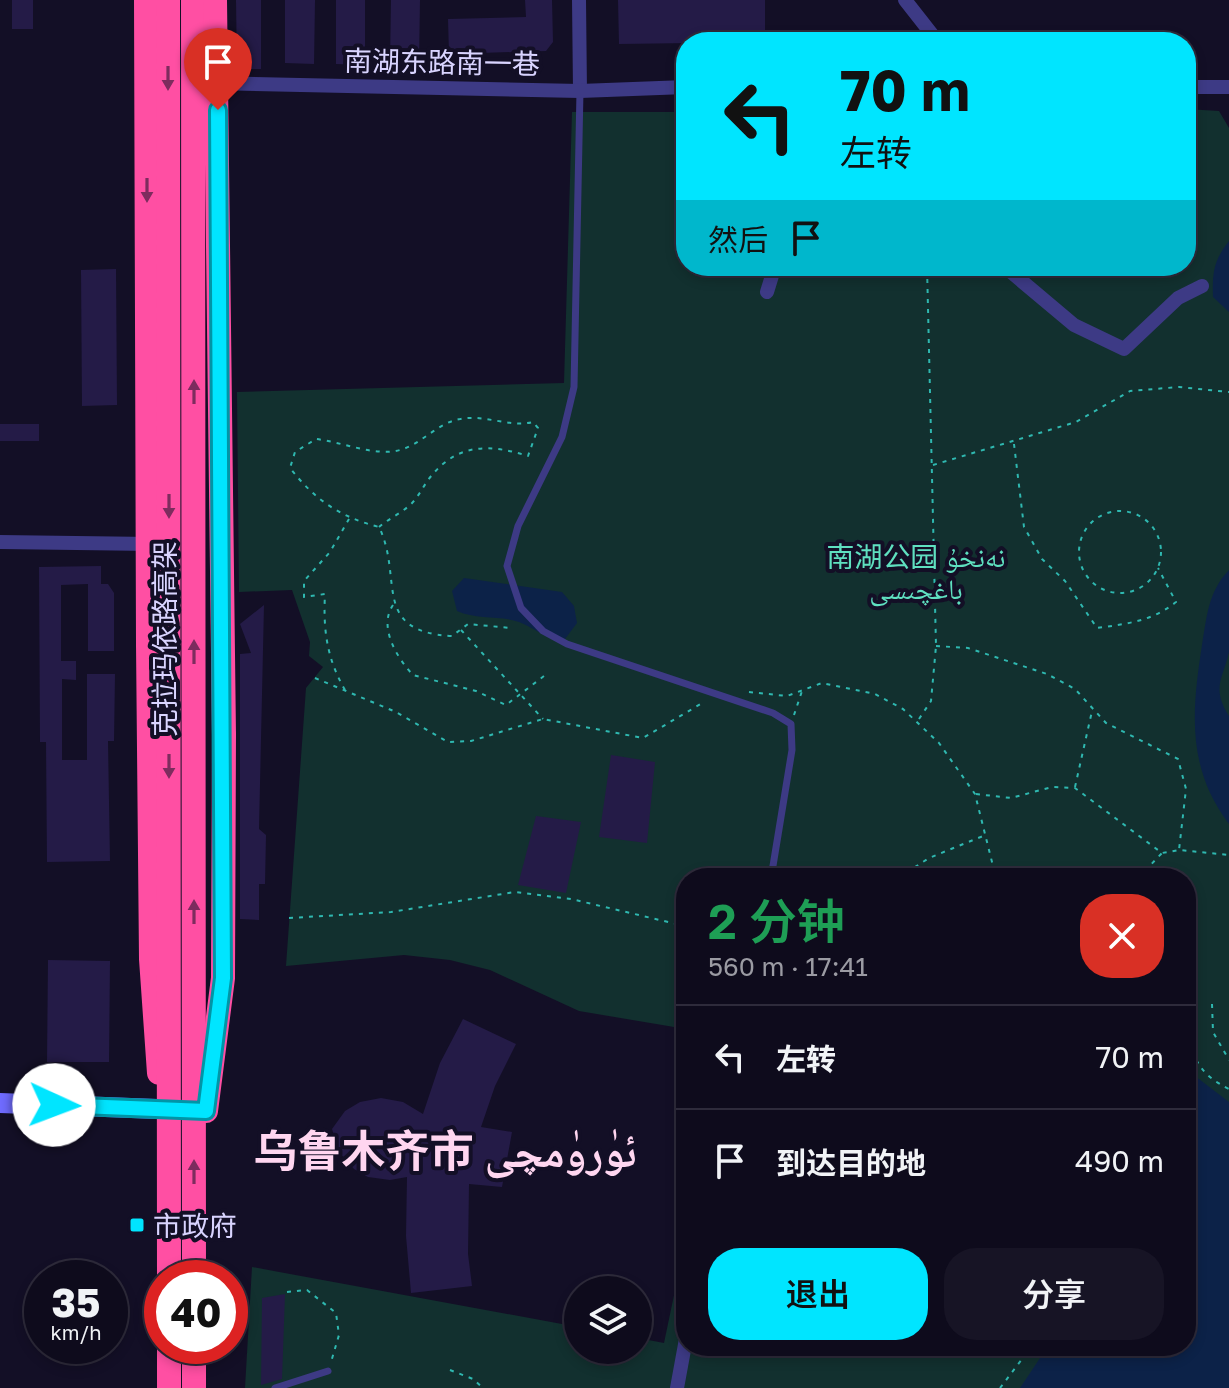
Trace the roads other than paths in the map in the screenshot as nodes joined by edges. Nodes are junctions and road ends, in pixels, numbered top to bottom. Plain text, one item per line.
1 (146, 0) edge
2 (168, 0) edge
3 (193, 0) edge
4 (215, 0) edge
5 (579, 0) edge
6 (905, 0) edge
7 (930, 32) edge
8 (196, 83) dead end
9 (676, 87) edge
10 (1196, 87) edge
11 (1229, 87) edge
12 (580, 91) junction
13 (772, 276) edge
14 (1016, 276) edge
15 (1202, 286) dead end
16 (767, 292) dead end
17 (0, 542) edge
18 (175, 545) dead end
19 (773, 868) edge
20 (0, 1103) edge
21 (162, 1108) junction
22 (206, 1111) joint
23 (169, 1260) edge
24 (194, 1260) edge
25 (683, 1356) edge
26 (169, 1364) edge
27 (194, 1364) edge
28 (328, 1371) road end
29 (169, 1388) edge
30 (194, 1388) edge
31 (275, 1388) edge
32 (677, 1388) edge

1 -> 21 highway, bridge
2 -> 23 highway, 克拉玛依路高架, bridge
24 -> 3 highway, 克拉玛依路高架, bridge
4 - 22 highway, bridge
5 - 12 street
6 - 7 street
8 - 12 street, 南湖东路南一巷
9 - 12 street, 南湖东路南一巷
10 - 11 street
12 - 19 lane
13 - 16 street
14 - 15 street
17 - 18 street
20 - 21 street
21 - 22 street
25 - 32 street
26 - 29 highway
27 - 30 highway
28 - 31 lane

